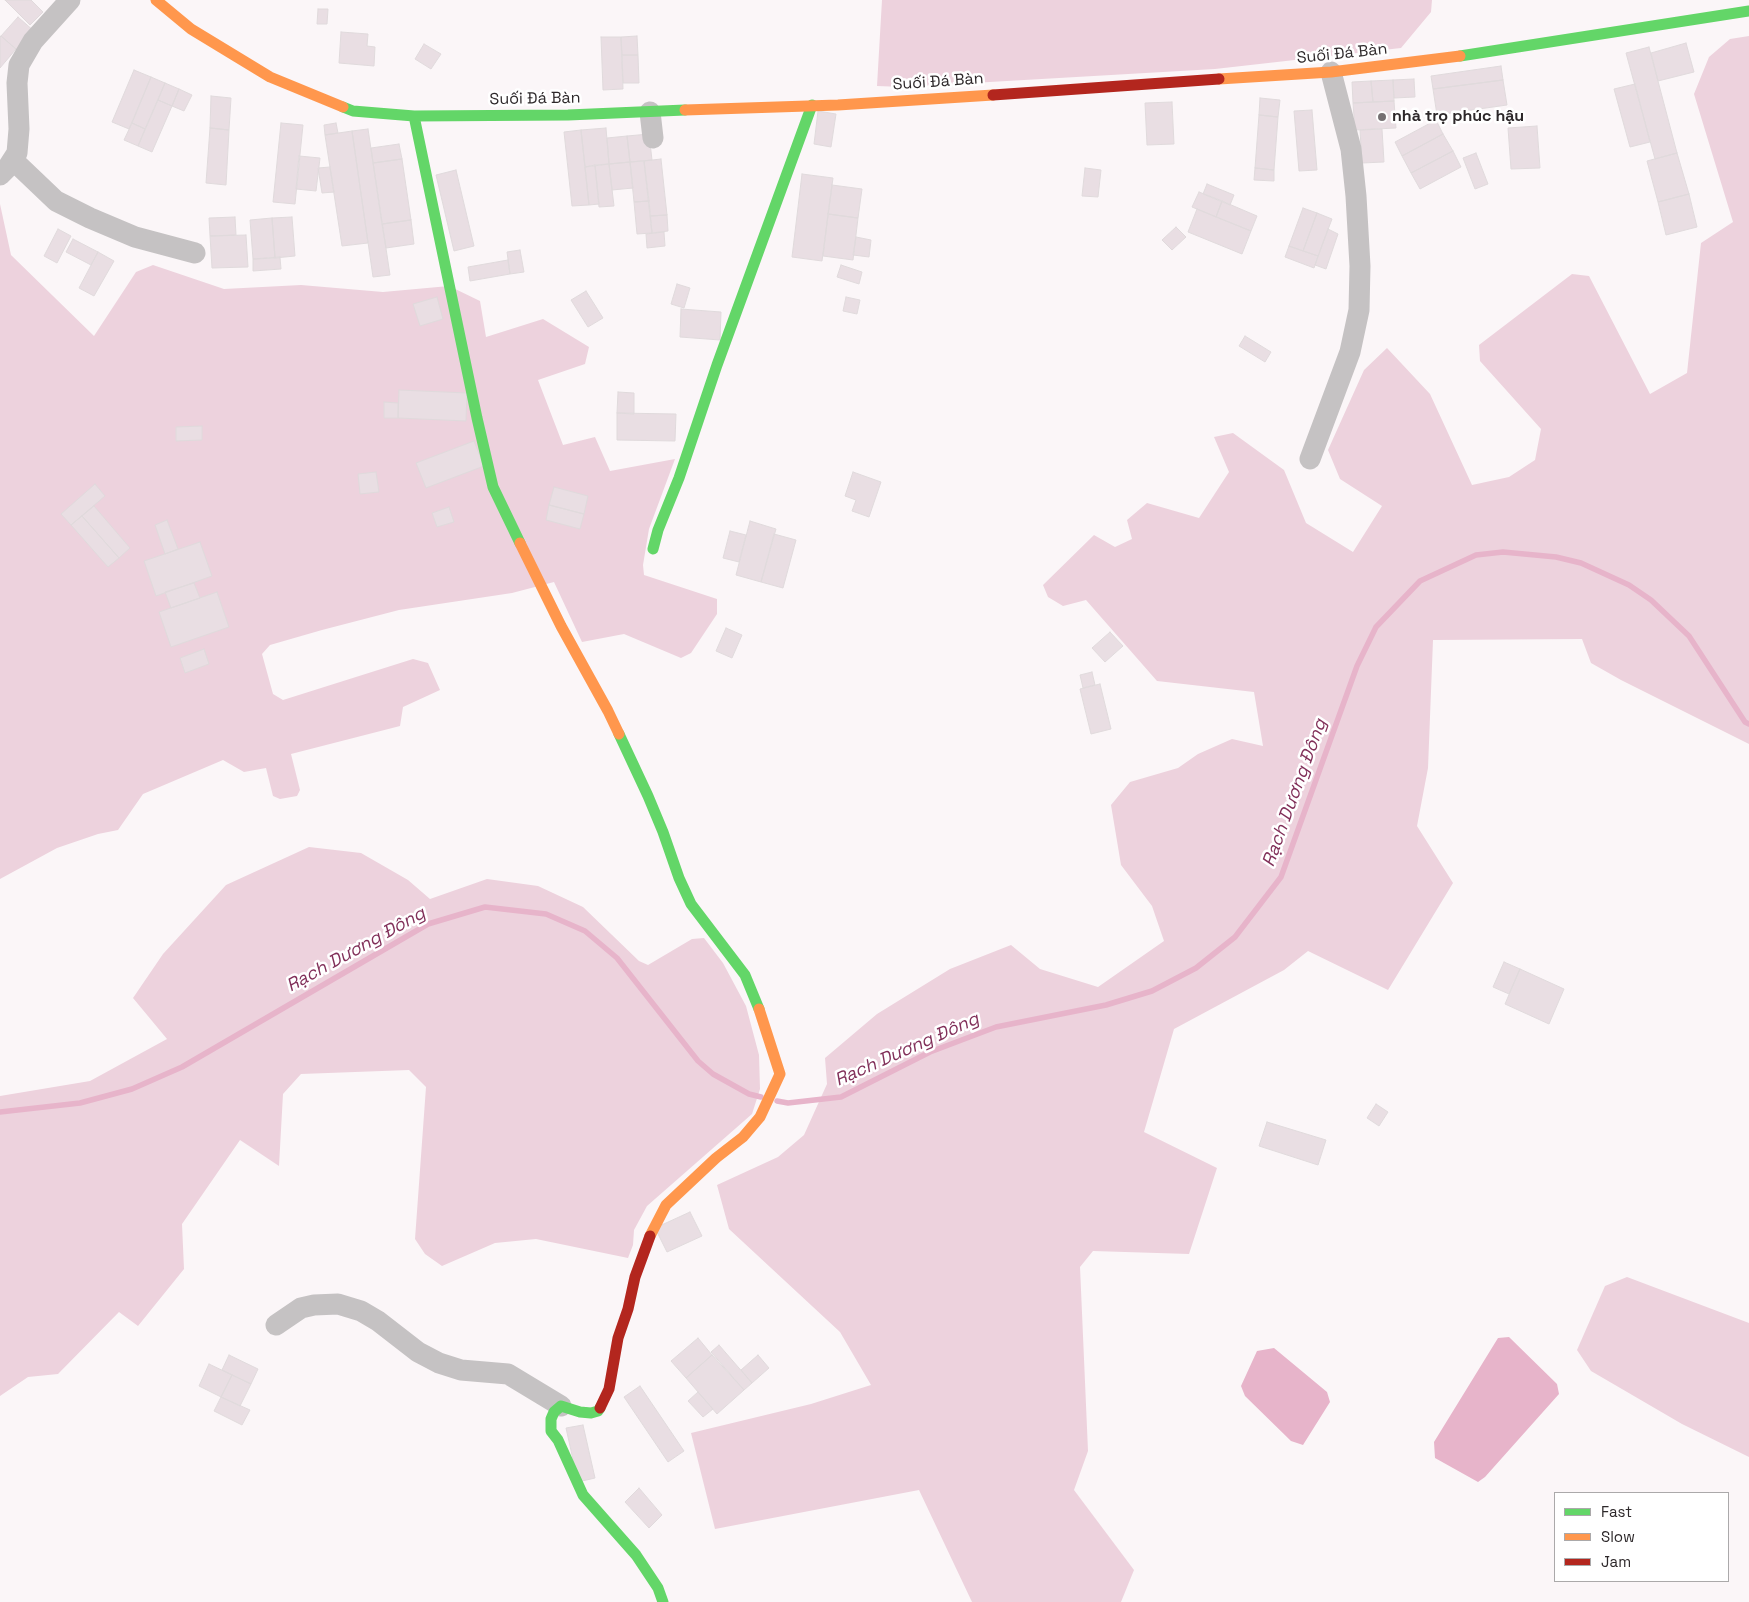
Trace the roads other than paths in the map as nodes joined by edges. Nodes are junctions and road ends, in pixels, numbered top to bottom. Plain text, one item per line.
1 (70, 0) edge
2 (156, 0) edge
3 (1749, 12) edge
4 (1330, 72) junction
5 (812, 105) junction
6 (650, 112) junction
7 (414, 116) junction
8 (653, 138) dead end
9 (6, 167) edge
10 (195, 253) dead end
11 (1310, 459) dead end
12 (653, 549) dead end
13 (276, 1325) dead end
14 (561, 1406) junction
15 (663, 1602) edge

1 - 9 street
2 - 7 street, Suối Đá Bàn
3 - 4 street, Suối Đá Bàn
4 - 5 street, Suối Đá Bàn
4 - 11 street
5 - 6 street, Suối Đá Bàn
5 - 12 street
6 - 7 street, Suối Đá Bàn
6 - 8 street
7 - 14 street
9 - 10 street
13 - 14 street
14 - 15 street

